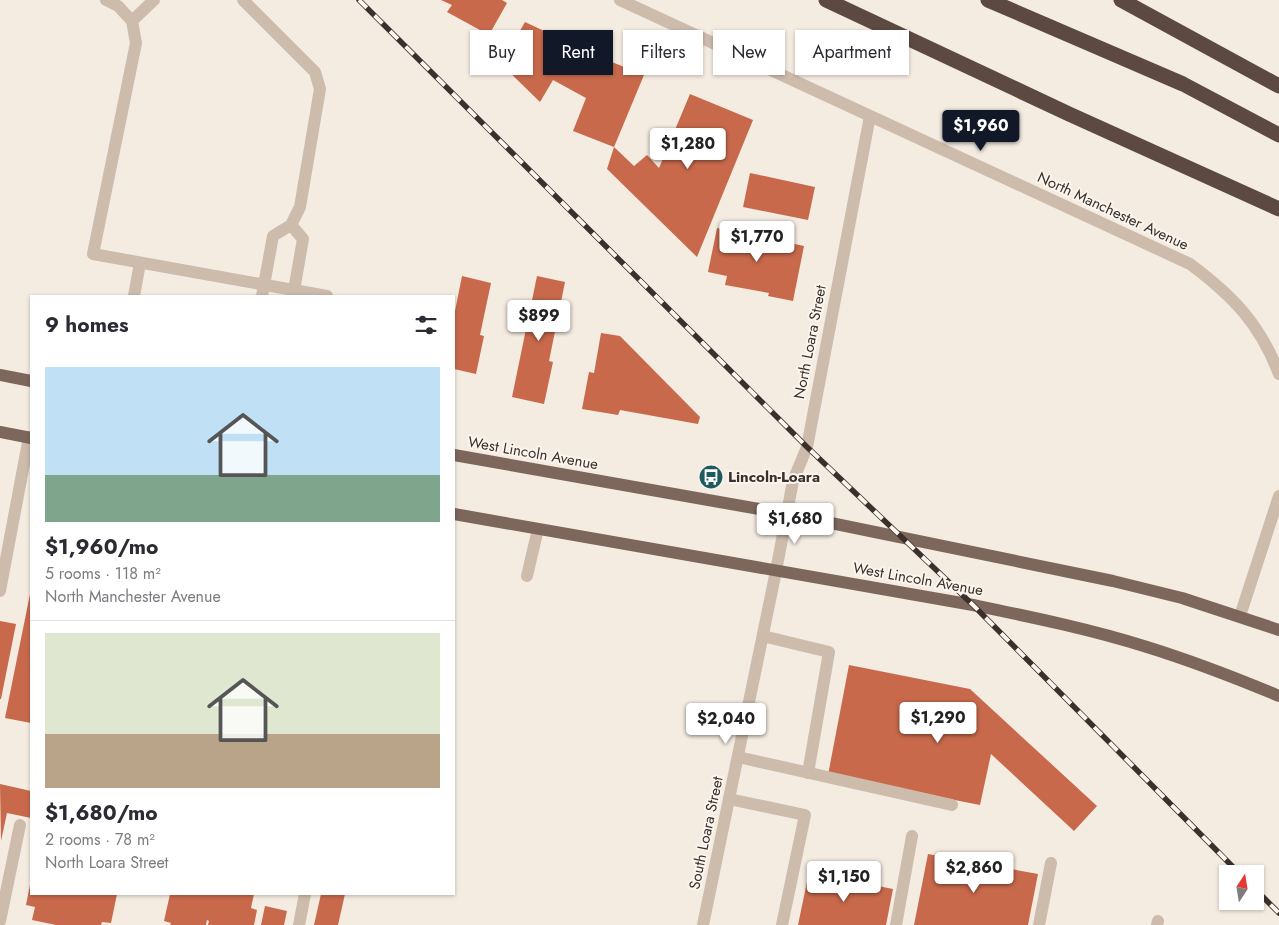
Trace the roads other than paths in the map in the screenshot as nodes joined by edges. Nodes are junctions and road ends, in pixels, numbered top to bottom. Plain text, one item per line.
1 (106, 0) edge
2 (154, 0) edge
3 (242, 0) edge
4 (620, 0) edge
5 (826, 0) edge
6 (988, 0) edge
7 (1121, 0) edge
8 (132, 21) junction
9 (1279, 86) edge
10 (870, 116) junction
11 (1279, 135) edge
12 (1279, 209) edge
13 (291, 225) junction
14 (140, 263) junction
15 (263, 291) edge
16 (294, 293) edge
17 (134, 295) edge
18 (316, 295) edge
19 (1279, 374) edge
20 (0, 375) edge
21 (30, 381) edge
22 (0, 432) edge
23 (30, 437) edge
24 (455, 455) edge
25 (1279, 496) edge
26 (455, 514) edge
27 (787, 514) junction
28 (538, 528) junction
29 (776, 571) junction
30 (527, 576) dead end
31 (0, 591) edge
32 (1240, 616) junction
33 (1279, 630) edge
34 (763, 636) junction
35 (1279, 696) edge
36 (738, 757) junction
37 (808, 773) junction
38 (729, 799) junction
39 (952, 805) dead end
40 (20, 825) dead end
41 (912, 836) dead end
42 (1051, 863) dead end
43 (305, 895) edge
44 (0, 921) edge
45 (299, 925) edge
46 (703, 925) edge
47 (782, 925) edge
48 (896, 925) edge
49 (1039, 925) edge

1 - 8 street
2 - 8 street
3 - 13 street
4 - 10 street, North Manchester Avenue
5 - 12 highway
6 - 11 highway
7 - 9 highway
8 - 14 street
10 - 19 street, North Manchester Avenue
10 - 27 street, North Loara Street
13 - 15 street
13 - 16 street
14 - 15 street
14 - 17 street
15 - 16 street
16 - 18 street
20 - 21 main road
22 - 23 main road
23 - 31 street
24 - 27 main road, West Lincoln Avenue
25 - 32 street
26 - 28 main road, West Lincoln Avenue
27 - 29 street, North Loara Street
27 - 32 main road, West Lincoln Avenue
28 - 29 main road, West Lincoln Avenue
28 - 30 street
29 - 34 street, South Loara Street
29 - 35 main road, West Lincoln Avenue
32 - 33 main road, West Lincoln Avenue
34 - 36 street, South Loara Street
34 - 37 street
36 - 37 street
36 - 38 street, South Loara Street
37 - 39 street
38 - 46 street, South Loara Street
38 - 47 street
40 - 44 street
41 - 48 street
42 - 49 street
43 - 45 street

